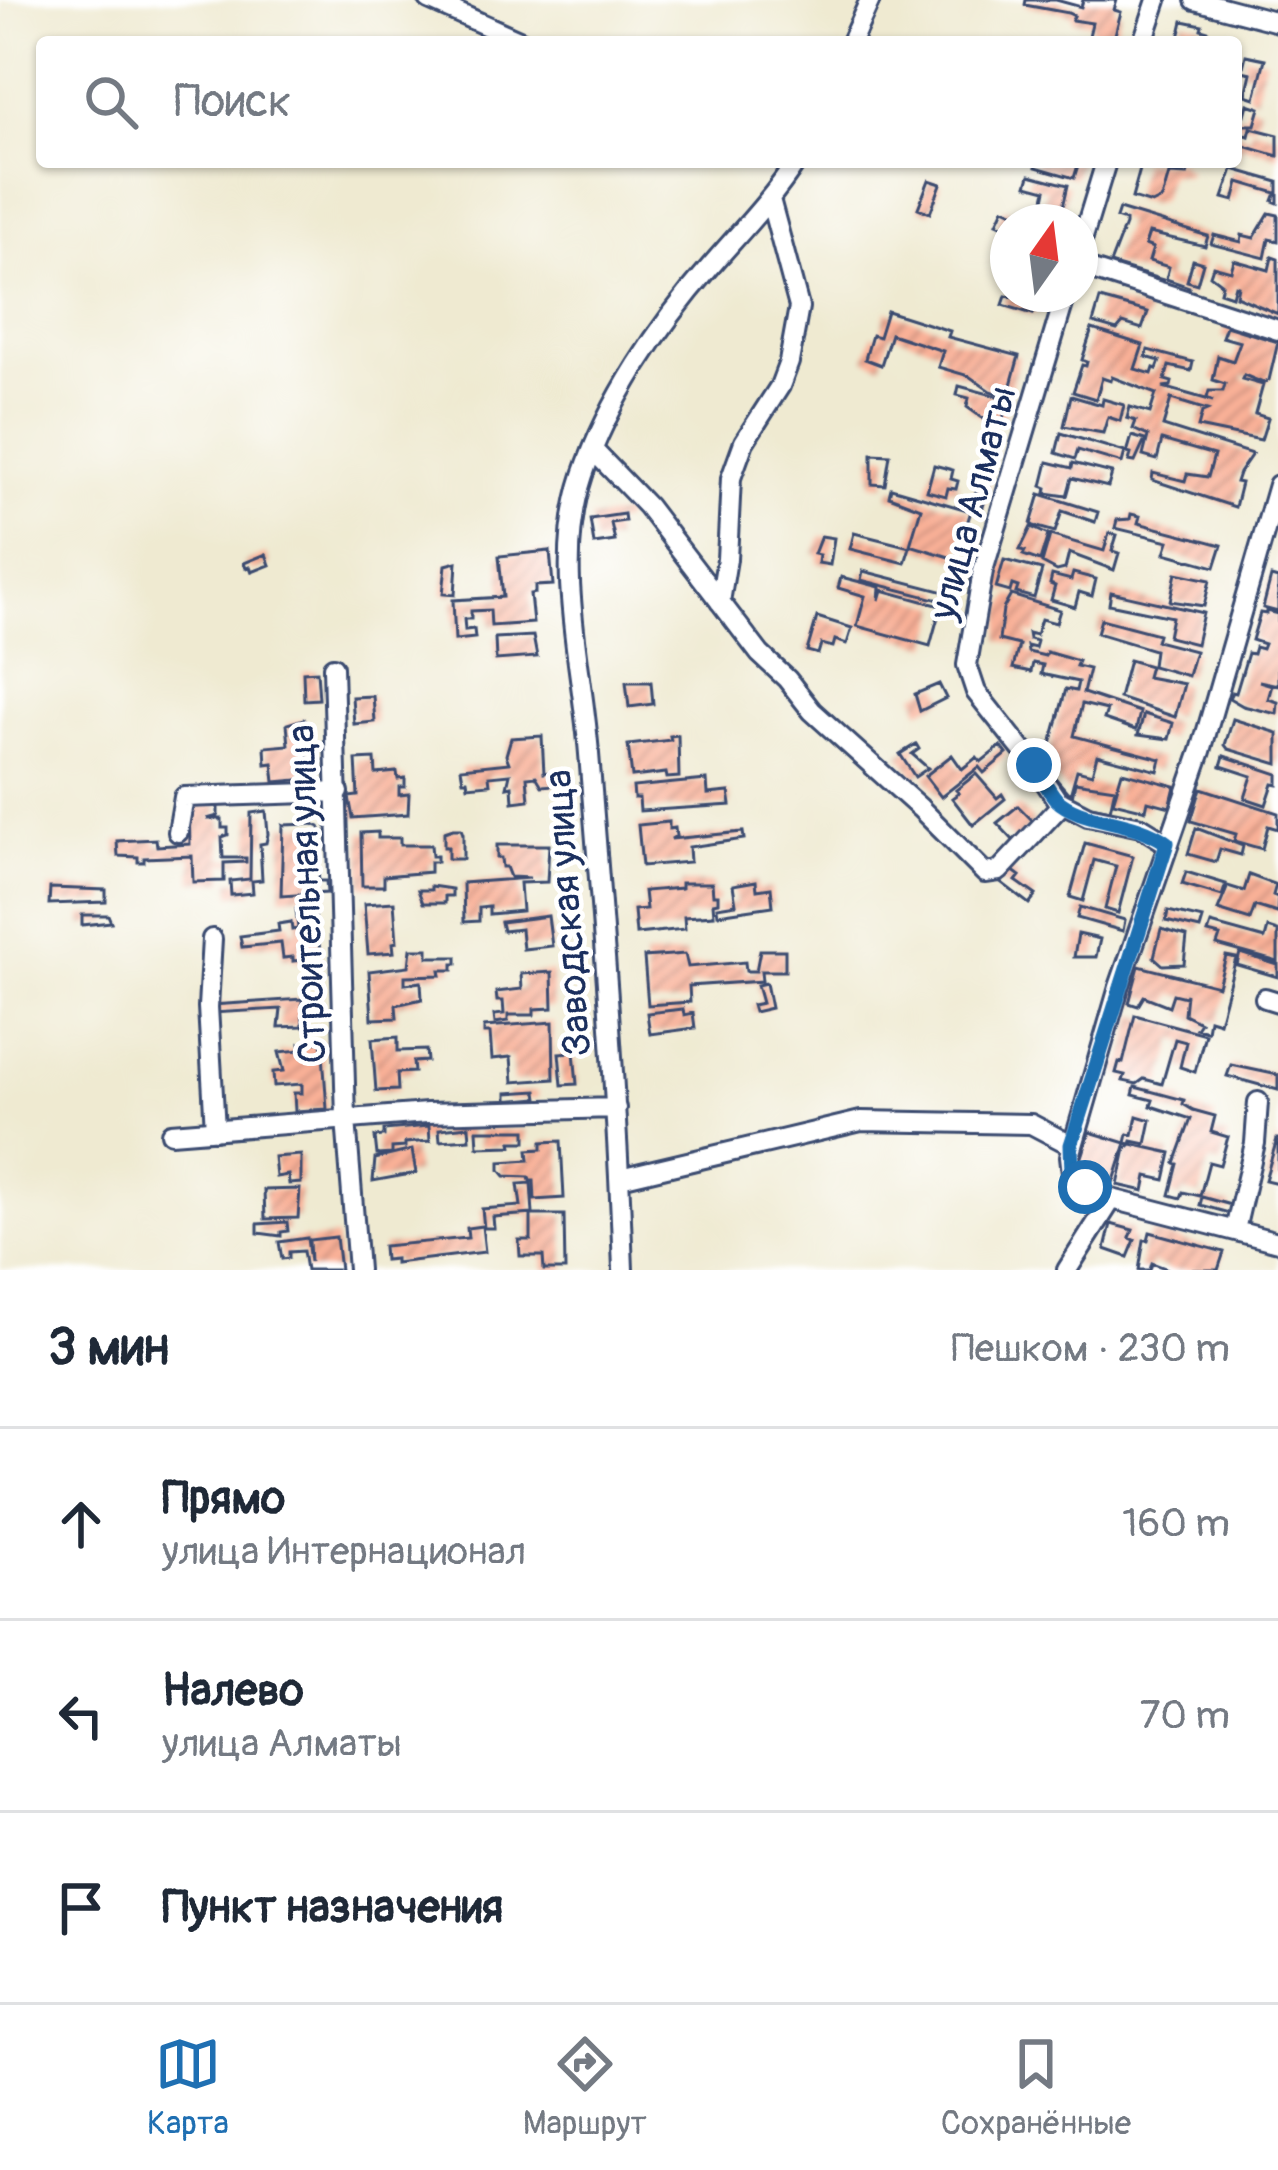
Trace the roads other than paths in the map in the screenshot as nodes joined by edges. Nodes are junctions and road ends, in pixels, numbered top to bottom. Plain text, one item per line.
1 (429, 0) edge
2 (870, 0) edge
3 (1156, 0) edge
4 (1195, 0) edge
5 (1278, 22) edge
6 (510, 36) edge
7 (854, 36) edge
8 (1145, 36) edge
9 (1104, 168) edge
10 (782, 172) edge
11 (770, 199) junction
12 (1093, 204) edge
13 (1098, 272) edge
14 (1061, 312) edge
15 (1278, 330) edge
16 (594, 451) junction
17 (1278, 485) edge
18 (1274, 512) edge
19 (720, 602) junction
20 (333, 667) dead end
21 (339, 792) junction
22 (1063, 803) junction
23 (178, 832) dead end
24 (1167, 843) junction
25 (212, 939) dead end
26 (1258, 1102) dead end
27 (616, 1108) junction
28 (346, 1119) junction
29 (215, 1130) junction
30 (172, 1133) dead end
31 (1071, 1145) junction
32 (620, 1178) junction
33 (1112, 1198) junction
34 (1234, 1230) junction
35 (1278, 1242) edge
36 (358, 1270) edge
37 (623, 1270) edge
38 (1067, 1270) edge

1 - 6 street
2 - 7 street
3 - 8 street
4 - 5 street
9 - 12 street
10 - 11 street, Заводская улица
11 - 16 street, Заводская улица
11 - 19 street
13 - 15 street
14 - 22 street, улица Алматы
16 - 19 street
16 - 27 street, Заводская улица
17 - 18 street
18 - 24 street
19 - 22 street
20 - 21 street, Строительная улица
21 - 23 street
21 - 28 street, Строительная улица
22 - 24 street
24 - 31 street
25 - 29 street
26 - 34 street
27 - 28 street, Строительная улица
27 - 32 street, Заводская улица
28 - 29 street, Строительная улица
28 - 36 street, Строительная улица
29 - 30 street, Строительная улица
31 - 32 street
31 - 33 street
32 - 37 street, Заводская улица
33 - 34 street
33 - 38 street
34 - 35 street

